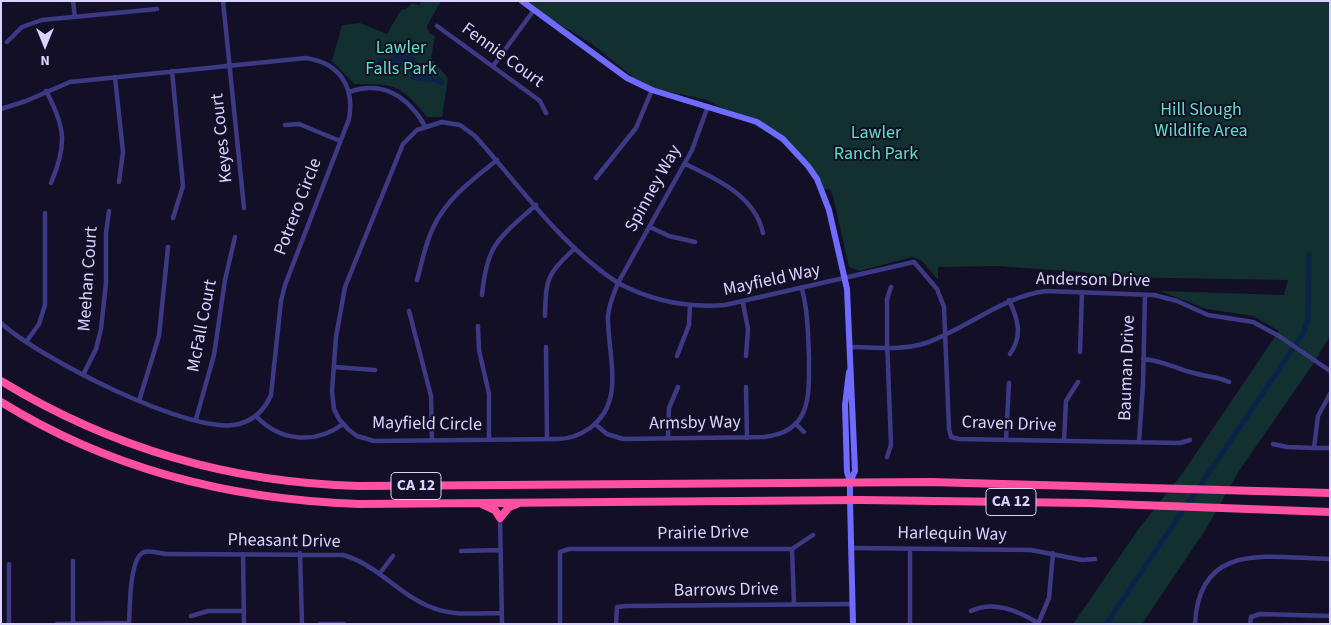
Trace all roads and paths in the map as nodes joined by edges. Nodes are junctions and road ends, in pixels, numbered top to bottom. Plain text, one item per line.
1 (73, 1) edge
2 (223, 1) edge
3 (522, 1) edge
4 (157, 9) dead end
5 (534, 10) junction
6 (75, 17) junction
7 (437, 26) dead end
8 (7, 42) dead end
9 (230, 66) junction
10 (493, 66) junction
11 (172, 71) junction
12 (115, 77) junction
13 (652, 90) junction
14 (46, 91) junction
15 (349, 92) junction
16 (708, 106) junction
17 (1, 109) edge
18 (546, 113) dead end
19 (284, 125) dead end
20 (425, 126) junction
21 (340, 141) junction
22 (497, 160) junction
23 (685, 164) junction
24 (596, 178) dead end
25 (119, 182) dead end
26 (51, 183) dead end
27 (536, 205) junction
28 (244, 208) dead end
29 (109, 211) dead end
30 (45, 213) dead end
31 (173, 218) dead end
32 (650, 227) junction
33 (763, 233) dead end
34 (235, 237) dead end
35 (695, 242) dead end
36 (168, 247) dead end
37 (575, 248) junction
38 (845, 279) junction
39 (417, 280) dead end
40 (618, 283) junction
41 (891, 287) dead end
42 (802, 289) junction
43 (1082, 292) junction
44 (482, 295) dead end
45 (1145, 295) junction
46 (1009, 300) junction
47 (743, 303) junction
48 (690, 305) junction
49 (409, 311) dead end
50 (545, 316) dead end
51 (1, 322) edge
52 (478, 326) dead end
53 (945, 334) junction
54 (26, 342) junction
55 (546, 347) dead end
56 (849, 347) junction
57 (887, 347) junction
58 (1080, 352) dead end
59 (1010, 354) dead end
60 (677, 356) dead end
61 (746, 356) dead end
62 (1143, 359) junction
63 (334, 366) junction
64 (375, 370) dead end
65 (1330, 371) edge
66 (83, 375) junction
67 (1, 381) edge
68 (1078, 382) dead end
69 (1229, 382) dead end
70 (1009, 384) dead end
71 (678, 387) dead end
72 (746, 387) dead end
73 (1330, 394) edge
74 (139, 401) junction
75 (1, 402) edge
76 (256, 416) junction
77 (196, 419) junction
78 (343, 424) junction
79 (595, 424) junction
80 (796, 424) junction
81 (804, 432) dead end
82 (668, 438) junction
83 (747, 438) junction
84 (489, 439) junction
85 (547, 439) junction
86 (432, 440) junction
87 (1006, 440) junction
88 (1064, 440) junction
89 (1190, 440) dead end
90 (1139, 442) junction
91 (1273, 444) dead end
92 (1314, 448) junction
93 (1330, 448) edge
94 (887, 457) dead end
95 (850, 482) junction
96 (1330, 493) edge
97 (850, 500) junction
98 (481, 503) junction
99 (521, 503) junction
100 (1330, 512) edge
101 (500, 518) junction
102 (813, 535) dead end
103 (851, 548) junction
104 (792, 549) junction
105 (910, 549) junction
106 (501, 550) junction
107 (461, 551) dead end
108 (300, 553) junction
109 (1053, 553) junction
110 (243, 554) junction
111 (393, 556) dead end
112 (1330, 558) edge
113 (1095, 559) dead end
114 (73, 561) dead end
115 (9, 564) dead end
116 (380, 573) junction
117 (794, 604) junction
118 (853, 604) junction
119 (244, 610) junction
120 (971, 611) dead end
121 (501, 612) junction
122 (190, 616) dead end
123 (1330, 616) edge
124 (129, 623) edge
125 (1038, 623) edge
126 (9, 624) edge
127 (57, 624) edge
128 (73, 624) edge
129 (244, 624) edge
130 (302, 624) edge
131 (320, 624) edge
132 (344, 624) edge
133 (502, 624) edge
134 (560, 624) edge
135 (616, 624) edge
136 (853, 624) edge
137 (910, 624) edge
138 (1195, 624) edge
139 (1250, 624) edge

1 - 6 street
2 - 9 street, Keyes Court
3 - 5 street
4 - 6 street
5 - 10 street
5 - 13 street
6 - 8 street
7 - 10 street, Fennie Court
9 - 11 street
9 - 15 street
9 - 28 street, Keyes Court
10 - 18 street, Fennie Court
11 - 12 street
11 - 31 street
12 - 14 street
12 - 25 street
13 - 16 street
13 - 24 street
14 - 17 street
14 - 26 street
15 - 20 street
15 - 21 street, Potrero Circle
16 - 23 street, Spinney Way
16 - 38 street
19 - 21 street
20 - 22 street
20 - 63 street, Mayfield Circle
21 - 76 street, Potrero Circle
22 - 27 street
22 - 39 street
23 - 32 street, Spinney Way
23 - 33 street
27 - 37 street
27 - 44 street
29 - 66 street, Meehan Court
30 - 54 street
32 - 35 street
32 - 40 street, Spinney Way
34 - 77 street, McFall Court
36 - 74 street
37 - 40 street
37 - 50 street
38 - 42 street, Mayfield Way
38 - 53 street, Mayfield Way
38 - 56 street
40 - 48 street, Mayfield Way
40 - 79 street, Mayfield Circle
41 - 57 street
42 - 47 street, Mayfield Way
42 - 80 street
43 - 45 street, Anderson Drive
43 - 46 street, Anderson Drive
43 - 58 street
45 - 62 street, Bauman Drive
45 - 65 street, Anderson Drive
46 - 53 street, Anderson Drive
46 - 59 street
47 - 48 street, Mayfield Way
47 - 61 street
48 - 60 street
49 - 86 street
51 - 54 street
52 - 84 street
53 - 57 street, Anderson Drive
53 - 87 street, Craven Drive
54 - 66 street
55 - 85 street
56 - 57 street, Anderson Drive
56 - 95 street
57 - 94 street
62 - 69 street
62 - 90 street, Bauman Drive
63 - 64 street
63 - 78 street, Mayfield Circle
66 - 74 street
67 - 95 highway, CA 12
68 - 88 street
70 - 87 street
71 - 82 street
72 - 83 street
73 - 92 street
74 - 77 street
75 - 98 highway, CA 12
76 - 77 street
76 - 78 street
78 - 86 street, Mayfield Circle
79 - 82 street, Armsby Way
79 - 85 street, Mayfield Circle
80 - 81 street
80 - 83 street, Armsby Way
82 - 83 street, Armsby Way
84 - 85 street, Mayfield Circle
84 - 86 street, Mayfield Circle
87 - 88 street, Craven Drive
88 - 90 street, Craven Drive
89 - 90 street, Craven Drive
91 - 92 street
92 - 93 street
95 - 96 highway, CA 12
95 - 97 street
97 - 99 highway, CA 12
97 - 100 highway, CA 12
97 - 103 street
98 - 99 highway, CA 12
98 - 101 highway
99 - 101 highway
101 - 106 street
102 - 104 street
103 - 105 street, Harlequin Way
103 - 118 street
104 - 117 street
104 - 134 street, Prairie Drive
105 - 109 street, Harlequin Way
105 - 137 street
106 - 107 street
106 - 121 street
108 - 110 street, Pheasant Drive
108 - 116 street, Pheasant Drive
108 - 130 street
109 - 113 street, Harlequin Way
109 - 125 street
110 - 119 street
110 - 124 street, Pheasant Drive
111 - 116 street
112 - 138 street
114 - 128 street
115 - 126 street
116 - 121 street, Pheasant Drive
117 - 118 street, Barrows Drive
117 - 135 street, Barrows Drive
118 - 136 street
119 - 122 street
119 - 129 street
120 - 125 street
121 - 133 street
123 - 139 street
124 - 128 street
127 - 128 street
131 - 132 street

